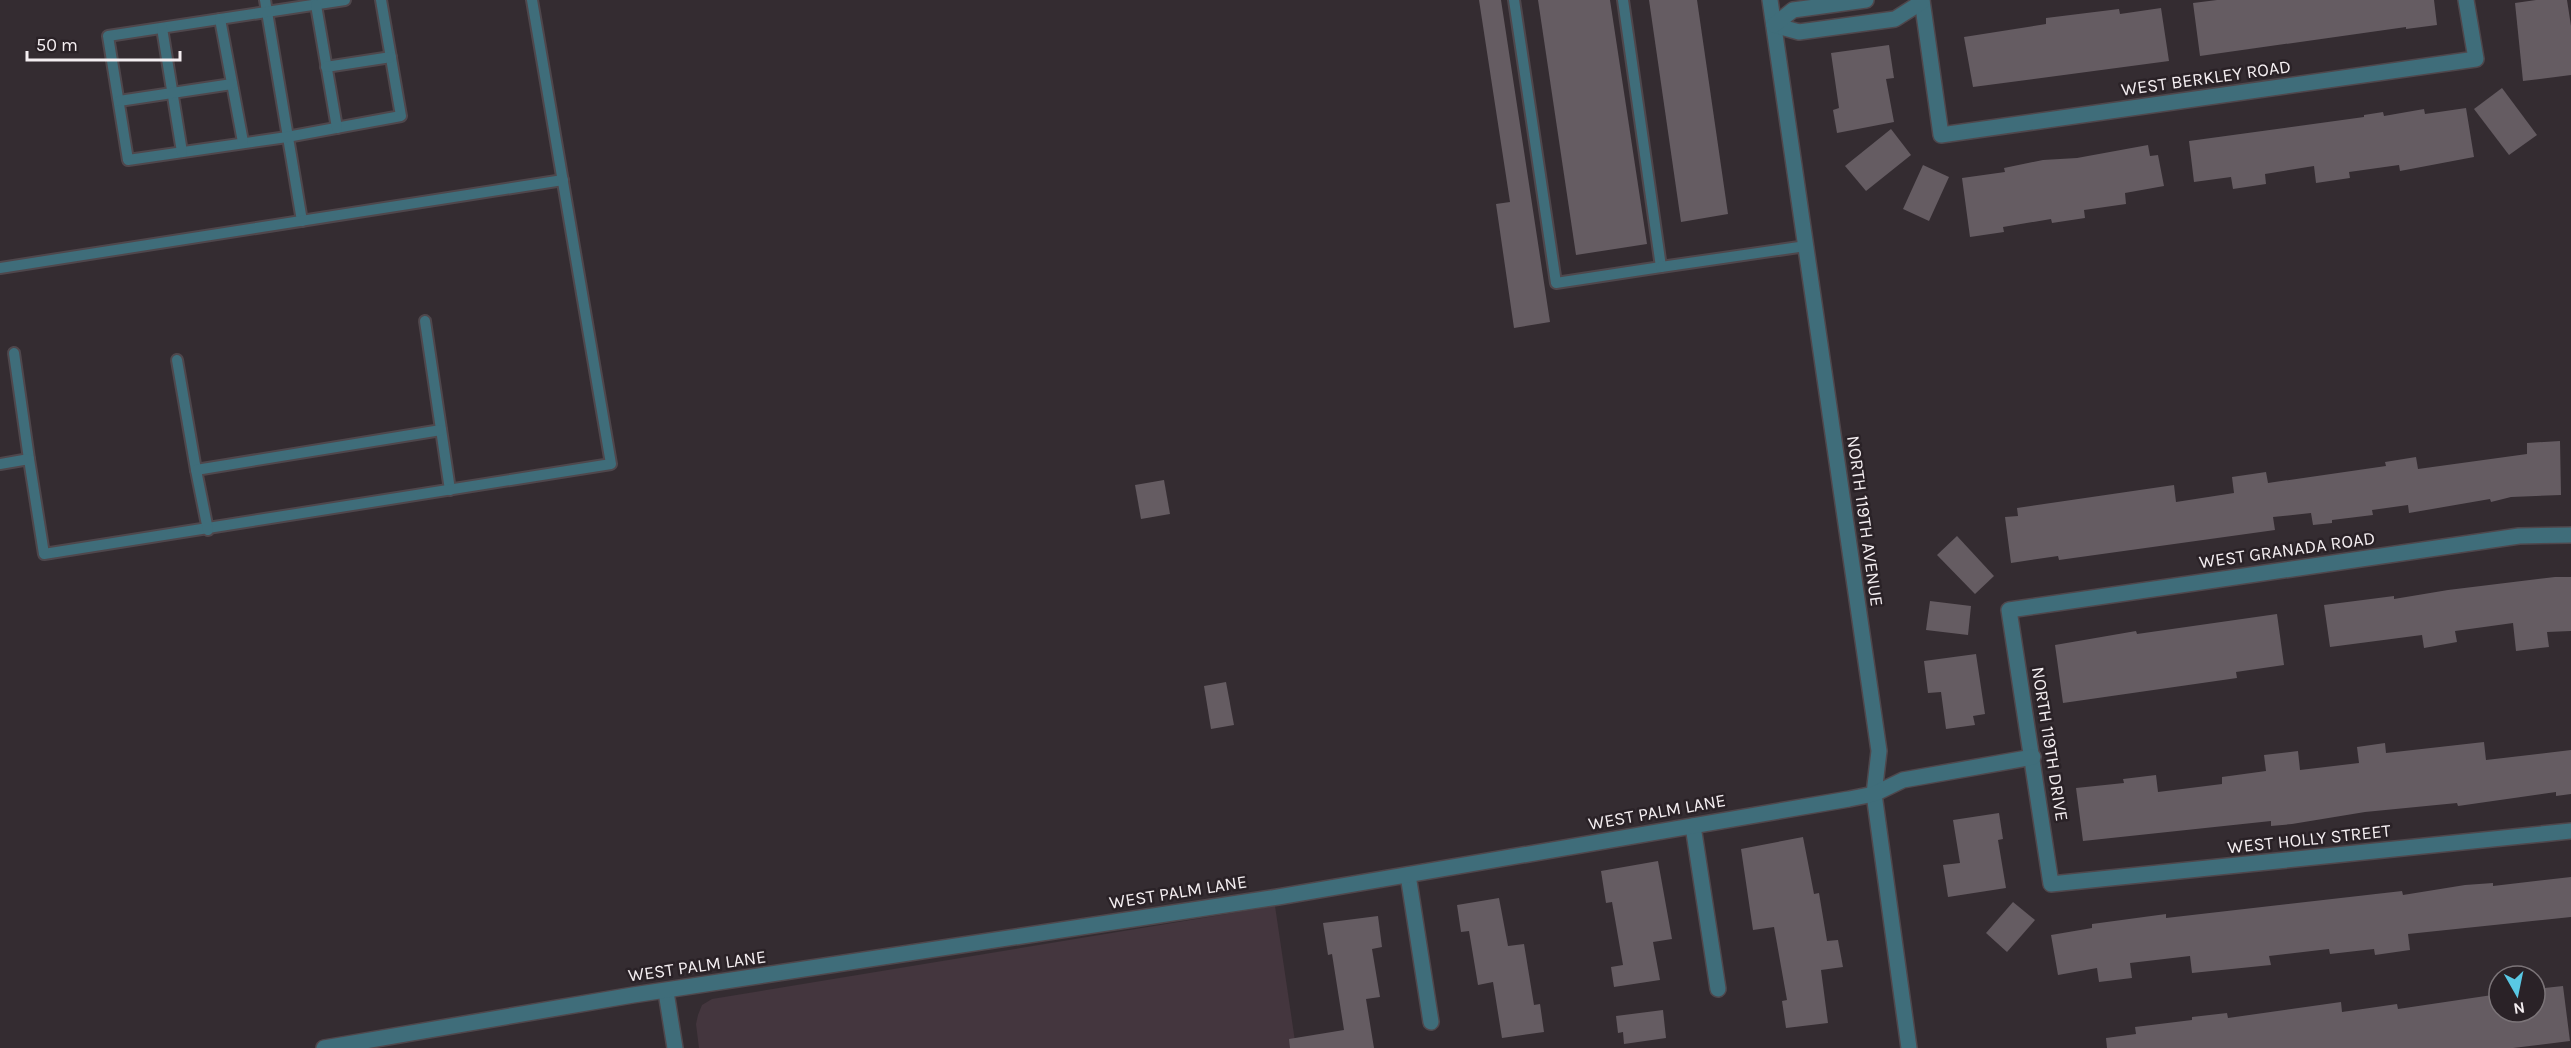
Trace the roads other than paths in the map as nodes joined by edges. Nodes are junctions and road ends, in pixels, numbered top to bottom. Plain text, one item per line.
1 (264, 0) edge
2 (345, 0) edge
3 (381, 0) edge
4 (532, 0) edge
5 (1514, 0) edge
6 (1623, 0) edge
7 (1770, 0) edge
8 (1866, 0) edge
9 (2466, 0) edge
10 (1919, 1) edge
11 (316, 5) junction
12 (267, 12) junction
13 (220, 19) junction
14 (1774, 25) junction
15 (162, 28) junction
16 (391, 57) junction
17 (326, 67) junction
18 (232, 84) junction
19 (172, 92) junction
20 (119, 102) junction
21 (337, 128) junction
22 (287, 137) junction
23 (243, 142) junction
24 (182, 152) junction
25 (563, 180) junction
26 (302, 221) junction
27 (1806, 246) junction
28 (1661, 267) junction
29 (0, 268) edge
30 (425, 321) dead end
31 (14, 353) dead end
32 (177, 360) dead end
33 (441, 430) junction
34 (29, 459) junction
35 (0, 464) edge
36 (196, 471) junction
37 (450, 490) junction
38 (208, 530) junction
39 (2571, 535) edge
40 (2009, 610) joint
41 (2033, 757) junction
42 (1874, 794) junction
43 (1693, 826) junction
44 (2571, 831) edge
45 (1408, 875) junction
46 (2051, 884) joint
47 (1718, 989) dead end
48 (666, 992) junction
49 (1431, 1022) dead end
50 (324, 1048) edge
51 (675, 1048) edge
52 (1909, 1048) edge

1 - 12 lane
2 - 11 lane
3 - 16 lane
4 - 25 lane
5 - 28 lane
6 - 28 lane
7 - 14 street, NORTH 119TH AVENUE
8 - 14 street
9 - 10 street, WEST BERKLEY ROAD
10 - 14 street
11 - 12 lane
11 - 17 lane
12 - 13 lane
12 - 22 lane
13 - 15 lane
13 - 18 lane
14 - 27 street, NORTH 119TH AVENUE
15 - 19 lane
15 - 20 lane
16 - 17 lane
16 - 21 lane
17 - 21 lane
18 - 19 lane
18 - 23 lane
19 - 20 lane
19 - 24 lane
20 - 24 lane
21 - 22 lane
22 - 23 lane
22 - 26 lane
23 - 24 lane
25 - 26 lane
25 - 37 lane
26 - 29 lane
27 - 28 lane
27 - 42 street, NORTH 119TH AVENUE
30 - 33 lane
31 - 34 lane
32 - 36 lane
33 - 36 lane
33 - 37 lane
34 - 35 lane
34 - 38 lane
36 - 38 lane
37 - 38 lane
39 - 40 street, WEST GRANADA ROAD
40 - 41 street, NORTH 119TH DRIVE
41 - 42 street, WEST PALM LANE
41 - 46 street, NORTH 119TH DRIVE
42 - 43 street, WEST PALM LANE
42 - 52 street, NORTH 119TH AVENUE
43 - 45 street, WEST PALM LANE
43 - 47 street
44 - 46 street, WEST HOLLY STREET
45 - 48 street, WEST PALM LANE
45 - 49 street
48 - 50 street, WEST PALM LANE
48 - 51 street

